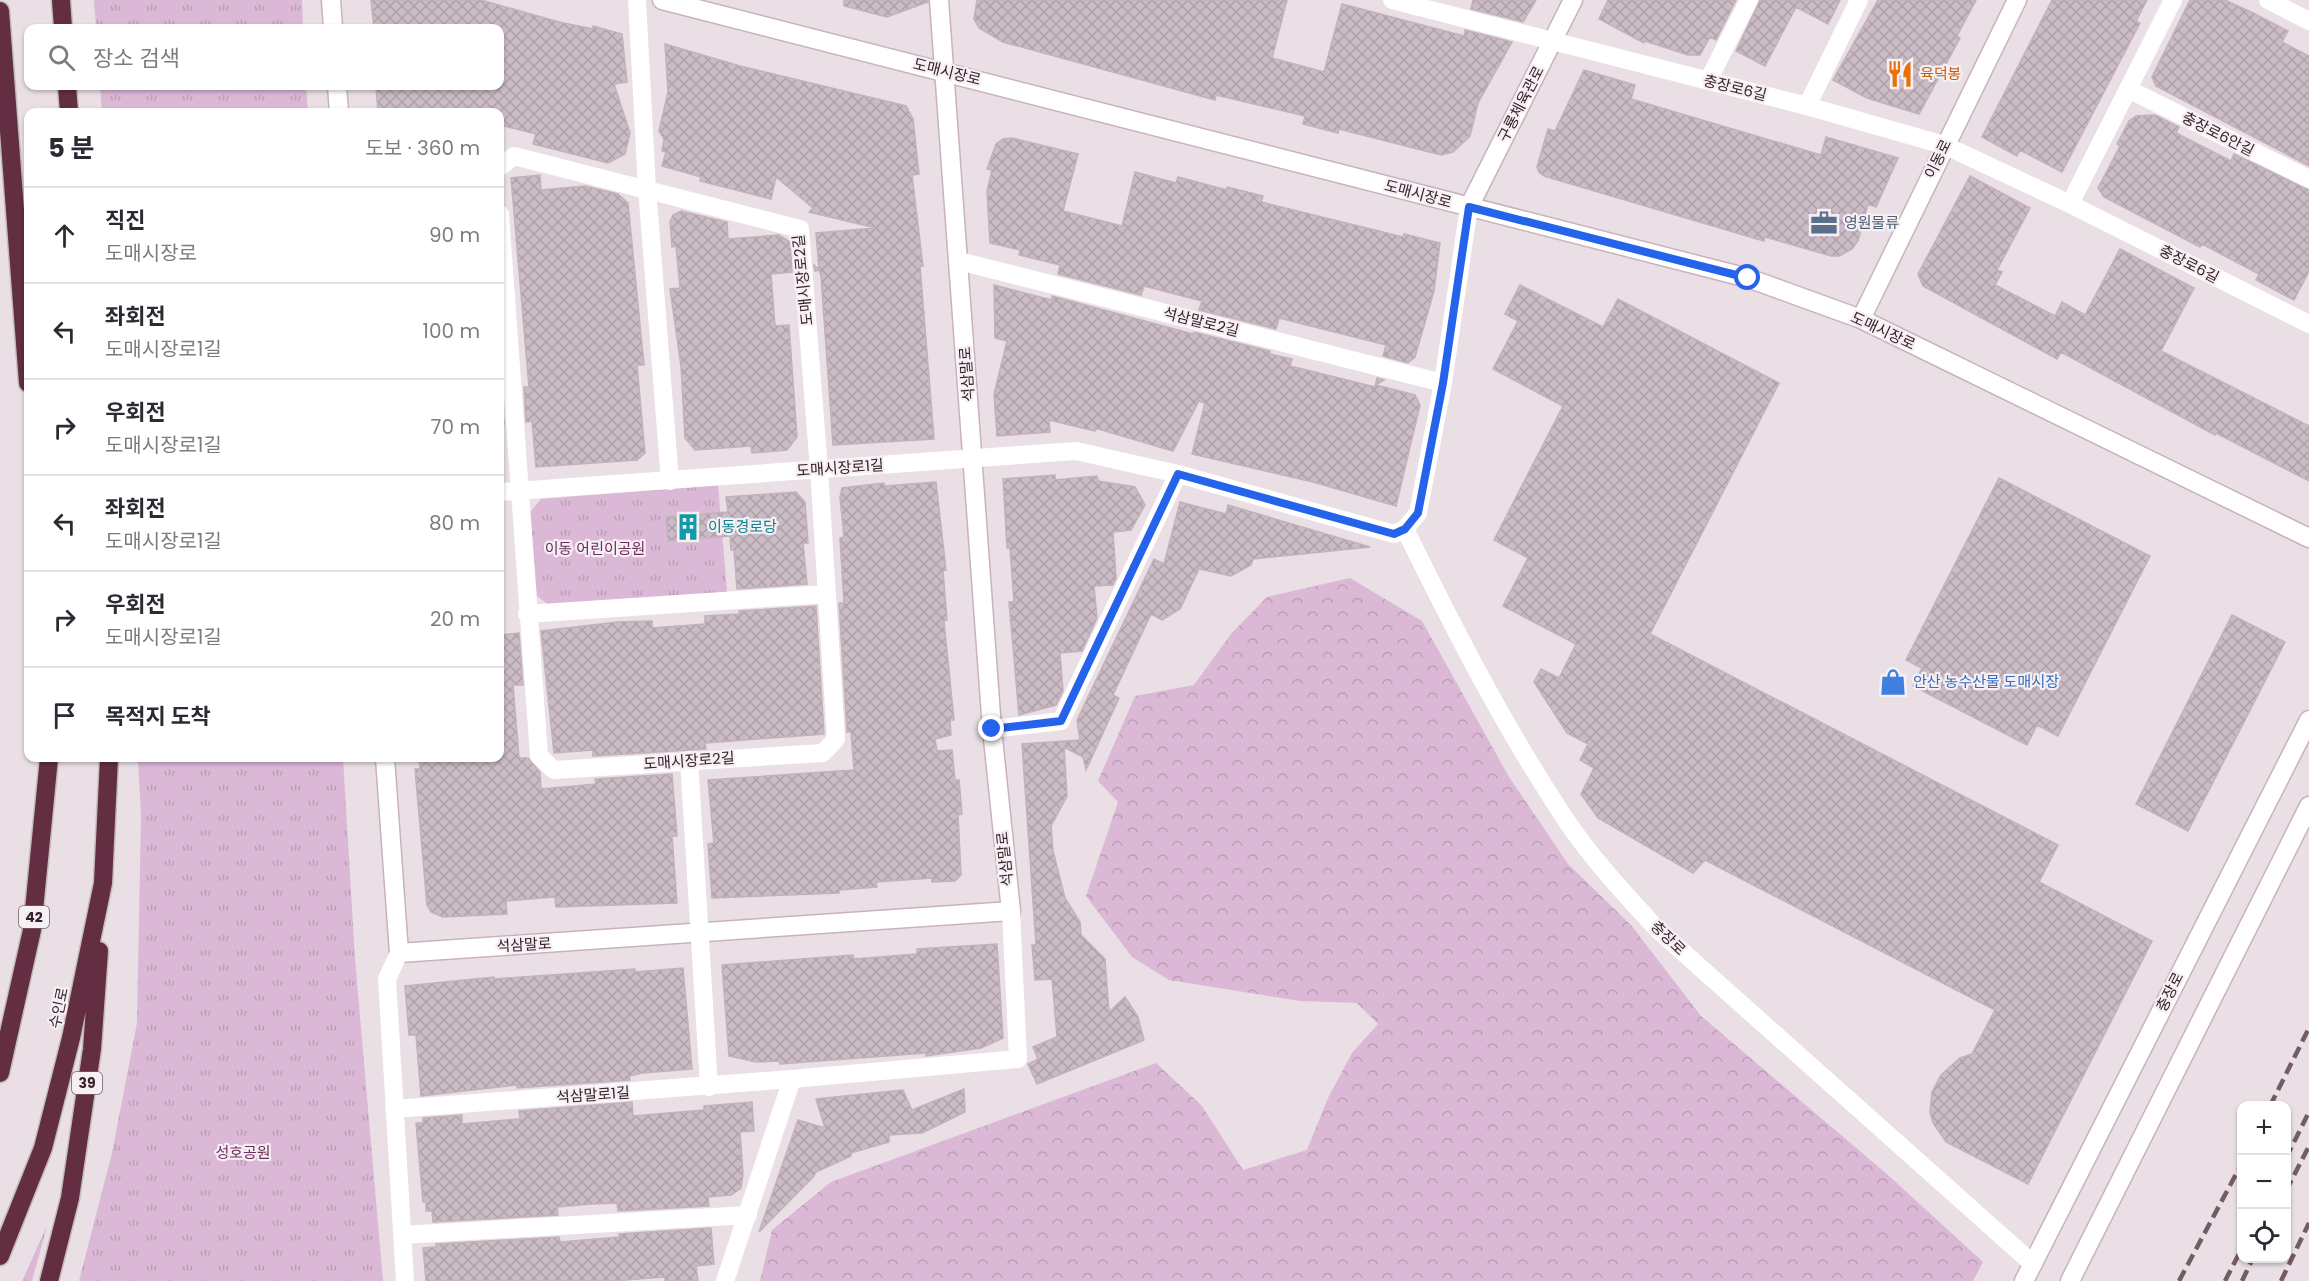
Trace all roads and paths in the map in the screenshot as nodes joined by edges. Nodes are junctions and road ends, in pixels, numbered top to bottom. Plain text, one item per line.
1 (61, 0) edge
2 (331, 0) edge
3 (637, 0) edge
4 (662, 0) edge
5 (939, 0) edge
6 (1392, 0) edge
7 (1573, 0) edge
8 (1749, 0) edge
9 (1859, 0) edge
10 (2017, 0) edge
11 (2173, 0) edge
12 (2268, 0) edge
13 (0, 11) edge
14 (2309, 21) edge
15 (63, 24) edge
16 (333, 24) edge
17 (1552, 42) junction
18 (945, 71) junction
19 (1708, 81) junction
20 (2128, 89) junction
21 (67, 90) edge
22 (337, 90) edge
23 (1807, 106) junction
24 (69, 108) edge
25 (339, 108) edge
26 (1944, 145) junction
27 (504, 164) edge
28 (2309, 179) edge
29 (647, 188) junction
30 (2070, 204) junction
31 (1469, 207) junction
32 (959, 261) junction
33 (504, 272) edge
34 (1861, 319) junction
35 (2309, 324) edge
36 (24, 330) edge
37 (1443, 383) junction
38 (973, 459) junction
39 (819, 469) junction
40 (1178, 474) junction
41 (669, 481) junction
42 (519, 491) junction
43 (504, 492) edge
44 (1405, 529) junction
45 (2309, 538) edge
46 (827, 594) junction
47 (527, 614) junction
48 (2309, 720) edge
49 (992, 729) junction
50 (689, 760) junction
51 (49, 762) edge
52 (109, 762) edge
53 (385, 762) edge
54 (2309, 807) edge
55 (103, 883) junction
56 (1011, 911) junction
57 (700, 934) junction
58 (399, 953) junction
59 (0, 1073) edge
60 (792, 1080) junction
61 (709, 1087) junction
62 (394, 1109) junction
63 (748, 1215) junction
64 (402, 1235) junction
65 (0, 1256) edge
66 (2033, 1264) junction
67 (49, 1281) edge
68 (405, 1281) edge
69 (725, 1281) edge
70 (2024, 1281) edge
71 (2070, 1281) edge

1 - 15 highway
2 - 16 street
3 - 29 street
4 - 18 street, 도매시장로
5 - 18 street, 석삼말로
6 - 17 street, 충장로6길
7 - 17 street, 구룡체육관로
8 - 19 street
9 - 23 street
10 - 26 street, 이동로
11 - 20 street
12 - 14 street
13 - 36 highway
17 - 19 street, 충장로6길
17 - 31 street, 구룡체육관로
18 - 31 street, 도매시장로
18 - 32 street, 석삼말로
19 - 23 street, 충장로6길
20 - 28 street, 충장로6안길
20 - 30 street
21 - 24 highway
22 - 25 street
23 - 26 street, 충장로6길
26 - 30 street, 충장로6길
26 - 34 street, 이동로
27 - 29 street, 도매시장로2길
29 - 39 street, 도매시장로2길
29 - 41 street
30 - 35 street, 충장로6길
31 - 34 street, 도매시장로
31 - 37 street
32 - 37 street, 석삼말로2길
32 - 38 street, 석삼말로
33 - 42 street, 도매시장로2길
34 - 45 street, 도매시장로
37 - 44 street
38 - 39 street, 도매시장로1길
38 - 40 street, 도매시장로1길
38 - 49 street, 석삼말로
39 - 41 street, 도매시장로1길
39 - 46 street, 도매시장로2길
40 - 44 street, 도매시장로1길
40 - 49 street
41 - 42 street, 도매시장로1길
42 - 43 street, 도매시장로1길
42 - 47 street, 도매시장로2길
44 - 66 street, 충장로
46 - 47 street
46 - 50 street, 도매시장로2길
47 - 50 street, 도매시장로2길
48 - 66 street, 충장로
49 - 56 street, 석삼말로
50 - 57 street
51 - 59 highway, 42
52 - 55 highway, 수인로
53 - 58 street
54 - 71 street
55 - 65 highway, 수인로
55 - 67 highway, 39
56 - 57 street, 석삼말로
56 - 60 street, 석삼말로1길
57 - 58 street, 석삼말로
57 - 61 street
58 - 62 street
60 - 61 street, 석삼말로1길
60 - 63 street
61 - 62 street, 석삼말로1길
62 - 64 street
63 - 64 street
63 - 69 street
64 - 68 street
66 - 70 street, 충장로

